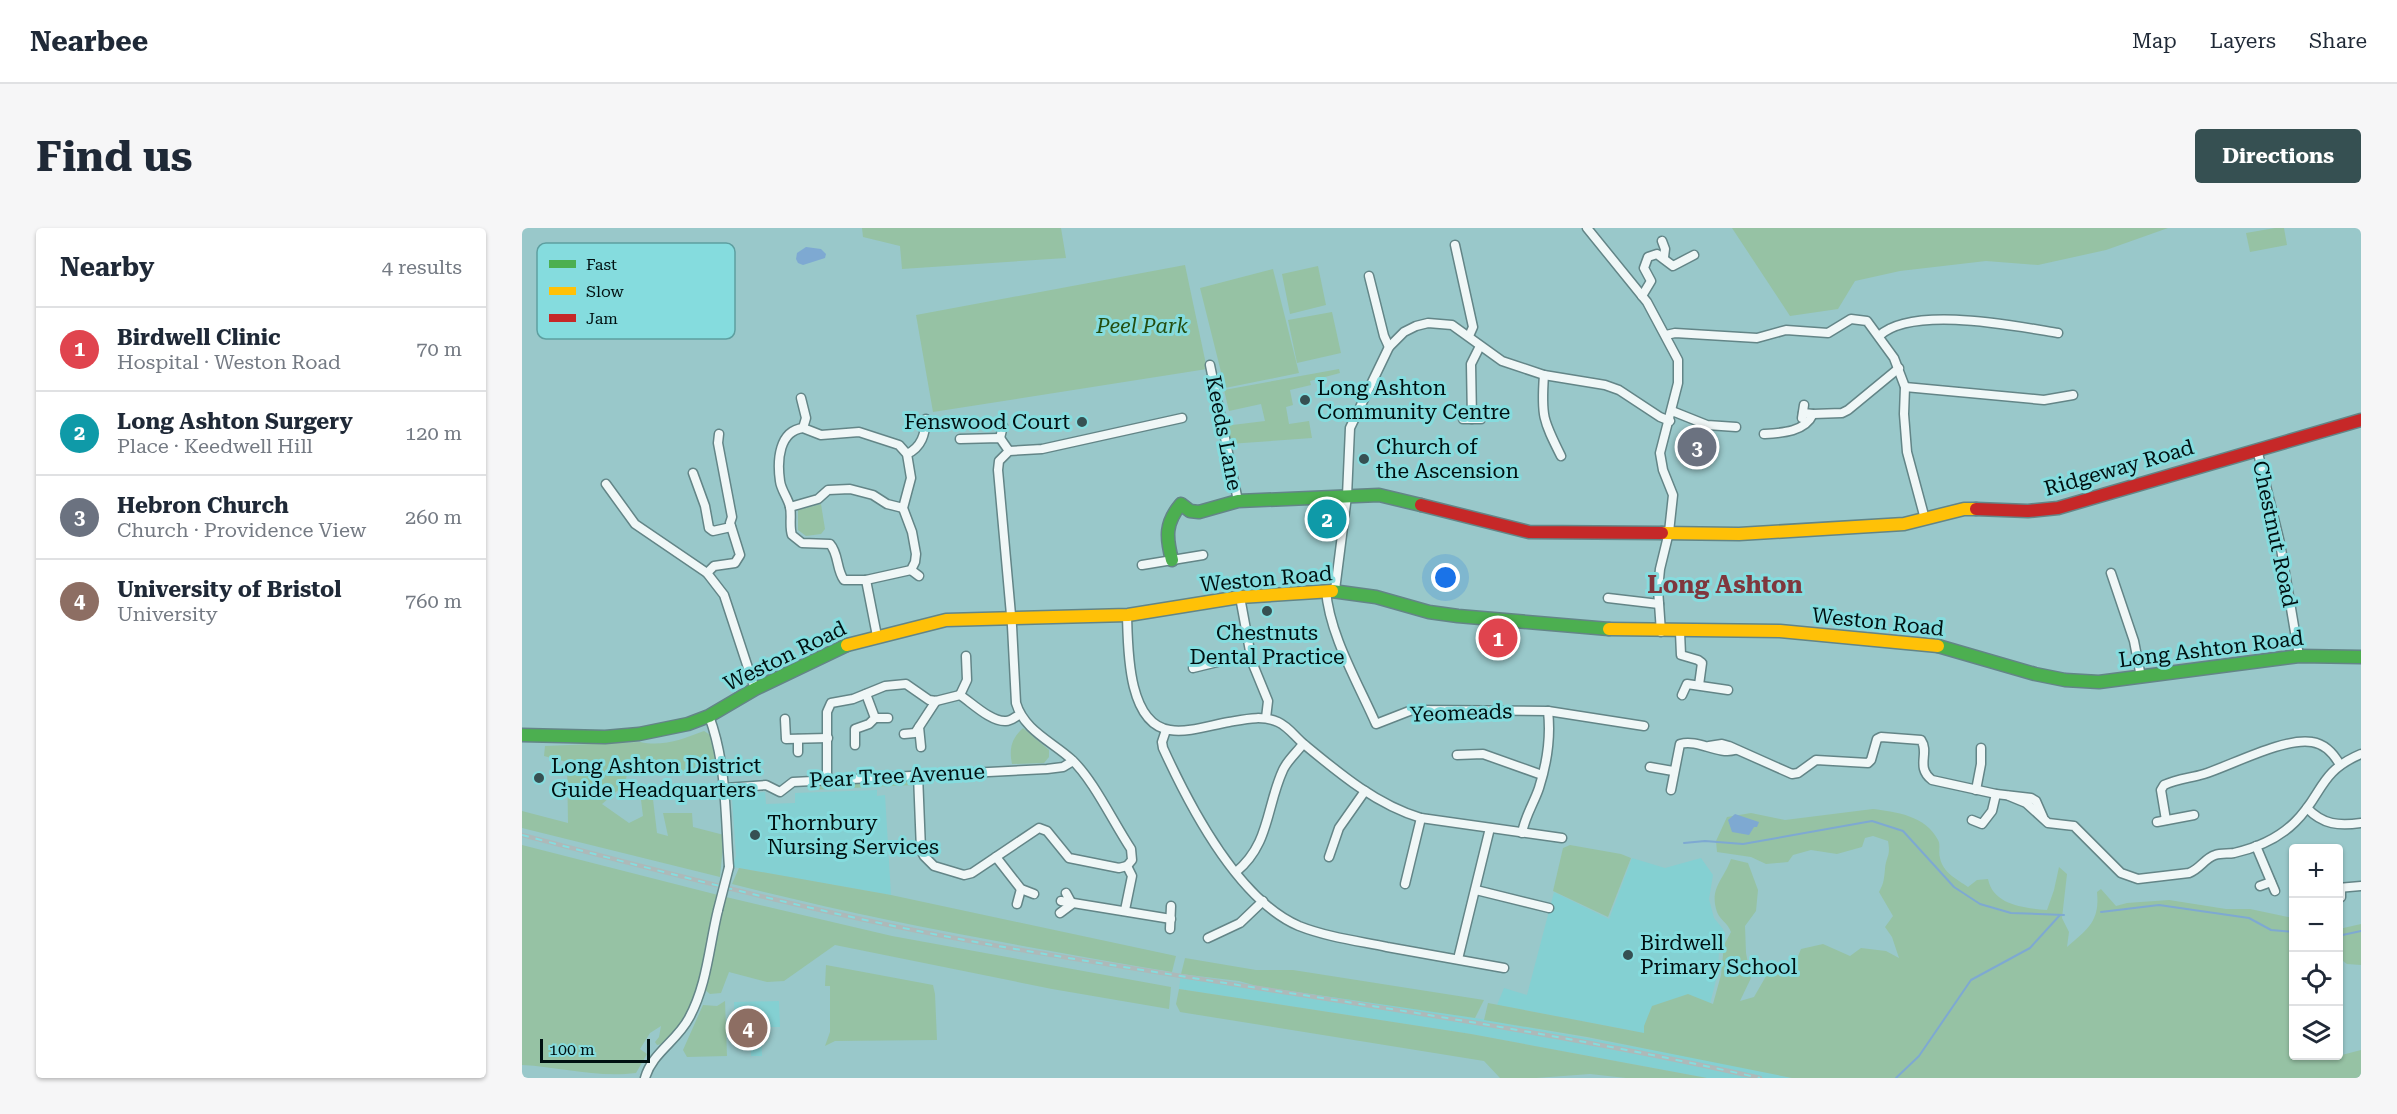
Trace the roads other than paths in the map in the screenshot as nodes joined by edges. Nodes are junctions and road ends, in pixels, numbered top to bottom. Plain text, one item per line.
1 (1587, 228) edge
2 (1662, 241) dead end
3 (1455, 245) dead end
4 (1694, 255) dead end
5 (1664, 257) junction
6 (1369, 276) dead end
7 (1642, 296) junction
8 (2058, 333) dead end
9 (1666, 335) junction
10 (1469, 336) junction
11 (1879, 336) junction
12 (1480, 346) junction
13 (1389, 347) junction
14 (1210, 365) dead end
15 (1899, 368) junction
16 (1544, 375) junction
17 (1905, 387) junction
18 (2073, 395) dead end
19 (801, 398) dead end
20 (1672, 411) junction
21 (1803, 412) dead end
22 (1814, 414) junction
23 (1182, 418) dead end
24 (926, 419) dead end
25 (1472, 419) dead end
26 (2361, 420) edge
27 (1670, 421) junction
28 (1003, 426) dead end
29 (1736, 427) dead end
30 (803, 428) junction
31 (968, 429) dead end
32 (719, 434) dead end
33 (1764, 434) dead end
34 (1000, 438) junction
35 (2257, 448) junction
36 (1009, 451) junction
37 (907, 454) junction
38 (1561, 456) dead end
39 (693, 473) dead end
40 (606, 484) dead end
41 (1347, 496) junction
42 (1238, 501) junction
43 (789, 507) junction
44 (903, 508) junction
45 (1925, 519) junction
46 (731, 527) junction
47 (1669, 532) junction
48 (1203, 555) dead end
49 (1172, 560) junction
50 (1142, 566) dead end
51 (911, 570) junction
52 (707, 573) junction
53 (2111, 573) dead end
54 (919, 576) dead end
55 (866, 580) junction
56 (1330, 590) junction
57 (1240, 597) junction
58 (1608, 598) dead end
59 (1659, 604) junction
60 (1126, 615) junction
61 (1011, 617) junction
62 (1661, 632) junction
63 (1680, 632) junction
64 (877, 636) junction
65 (1250, 654) junction
66 (966, 656) dead end
67 (2299, 656) junction
68 (2361, 657) edge
69 (1193, 668) dead end
70 (2141, 677) junction
71 (2065, 680) joint
72 (1699, 685) junction
73 (755, 689) junction
74 (1728, 690) dead end
75 (866, 694) junction
76 (1682, 694) dead end
77 (960, 695) junction
78 (936, 701) junction
79 (1548, 711) junction
80 (1019, 715) junction
81 (709, 716) junction
82 (875, 718) junction
83 (888, 718) dead end
84 (1266, 718) junction
85 (786, 719) dead end
86 (1644, 726) dead end
87 (919, 727) junction
88 (1166, 730) junction
89 (904, 734) dead end
90 (522, 735) edge
91 (828, 738) junction
92 (798, 739) junction
93 (1303, 744) junction
94 (855, 746) dead end
95 (921, 747) dead end
96 (1981, 748) dead end
97 (798, 752) dead end
98 (2361, 754) edge
99 (1457, 755) dead end
100 (1073, 761) junction
101 (2340, 765) junction
102 (1650, 767) dead end
103 (1673, 771) junction
104 (918, 775) junction
105 (1542, 775) junction
106 (827, 779) junction
107 (725, 788) junction
108 (1671, 790) dead end
109 (1976, 790) junction
110 (1365, 791) junction
111 (1996, 794) junction
112 (2307, 808) junction
113 (2194, 815) dead end
114 (1420, 818) junction
115 (1972, 820) dead end
116 (2361, 823) edge
117 (1982, 824) junction
118 (1490, 828) junction
119 (1522, 833) junction
120 (1985, 836) dead end
121 (1562, 838) dead end
122 (2256, 846) junction
123 (996, 857) junction
124 (1329, 857) dead end
125 (1127, 866) junction
126 (1236, 872) junction
127 (1405, 884) dead end
128 (2260, 886) dead end
129 (2361, 886) edge
130 (2343, 888) edge
131 (1021, 889) junction
132 (1476, 890) junction
133 (1034, 894) dead end
134 (1063, 897) dead end
135 (1263, 901) junction
136 (1072, 903) junction
137 (1017, 904) dead end
138 (1171, 906) dead end
139 (1549, 908) dead end
140 (1125, 910) junction
141 (1060, 913) dead end
142 (1171, 919) junction
143 (1170, 929) dead end
144 (1208, 938) dead end
145 (1458, 959) junction
146 (1504, 968) dead end
147 (645, 1078) edge

1 - 7 street
2 - 5 street
3 - 10 street
4 - 5 street
5 - 7 street
6 - 13 street
7 - 9 street
8 - 11 street
9 - 11 street
9 - 20 street
10 - 12 street
10 - 13 street
11 - 15 street
12 - 16 street
12 - 25 street
13 - 41 street
14 - 42 street, Keeds Lane
15 - 17 street
15 - 22 street
16 - 27 street
16 - 38 street
17 - 18 street
17 - 45 street
19 - 30 street
20 - 27 street
20 - 29 street
21 - 22 street
22 - 33 street
23 - 36 street
24 - 37 street
26 - 35 street, Ridgeway Road
27 - 47 street
28 - 34 street
30 - 37 street
30 - 43 street
31 - 34 street
32 - 46 street
34 - 36 street
35 - 45 street, Ridgeway Road
35 - 67 street, Chestnut Road
36 - 61 street
37 - 44 street
39 - 46 street
40 - 52 street
41 - 42 street, Ridgeway Road
41 - 47 street, Ridgeway Road
41 - 56 street
42 - 49 street, Ridgeway Road
43 - 44 street
43 - 55 street
44 - 51 street
45 - 47 street, Ridgeway Road
46 - 52 street
47 - 59 street
48 - 49 street
49 - 50 street
51 - 54 street
51 - 55 street
52 - 73 street
53 - 70 street
55 - 64 street
56 - 57 street, Weston Road
56 - 62 street, Weston Road
56 - 79 street, Yeomeads
57 - 60 street, Weston Road
57 - 65 street
58 - 59 street
59 - 62 street
60 - 61 street, Weston Road
60 - 88 street
61 - 64 street, Weston Road
61 - 80 street
62 - 63 street, Weston Road
63 - 71 street, Weston Road
63 - 72 street
64 - 73 street, Weston Road
65 - 69 street
65 - 84 street
66 - 77 street
67 - 68 street, Long Ashton Road
67 - 70 street, Long Ashton Road
70 - 71 street, Long Ashton Road
72 - 74 street
72 - 76 street
73 - 81 street, Weston Road
75 - 78 street
75 - 82 street
75 - 91 street
77 - 78 street
77 - 80 street
78 - 87 street
79 - 86 street, Yeomeads
79 - 105 street
80 - 100 street
81 - 90 street, Weston Road
81 - 107 street
82 - 83 street
82 - 94 street
84 - 88 street
84 - 93 street
85 - 92 street
87 - 89 street
87 - 95 street
88 - 126 street
91 - 92 street
91 - 106 street
92 - 97 street
93 - 110 street
93 - 126 street
96 - 109 street
98 - 101 street
99 - 105 street
100 - 104 street, Pear Tree Avenue
100 - 125 street
101 - 112 street
101 - 113 street
102 - 103 street
103 - 108 street
103 - 109 street
104 - 106 street, Pear Tree Avenue
104 - 123 street
105 - 119 street
106 - 107 street, Pear Tree Avenue
107 - 147 street, bridge
109 - 111 street
110 - 114 street
110 - 124 street
111 - 117 street
111 - 122 street
112 - 116 street
112 - 122 street
114 - 118 street
114 - 127 street
115 - 117 street
117 - 120 street
118 - 119 street
118 - 132 street
119 - 121 street
122 - 128 street
123 - 125 street
123 - 131 street
125 - 140 street
126 - 135 street
129 - 130 street
131 - 133 street
131 - 137 street
132 - 139 street
132 - 145 street
134 - 136 street
135 - 144 street
135 - 145 street
136 - 140 street
136 - 141 street
138 - 142 street
140 - 142 street
142 - 143 street
145 - 146 street

